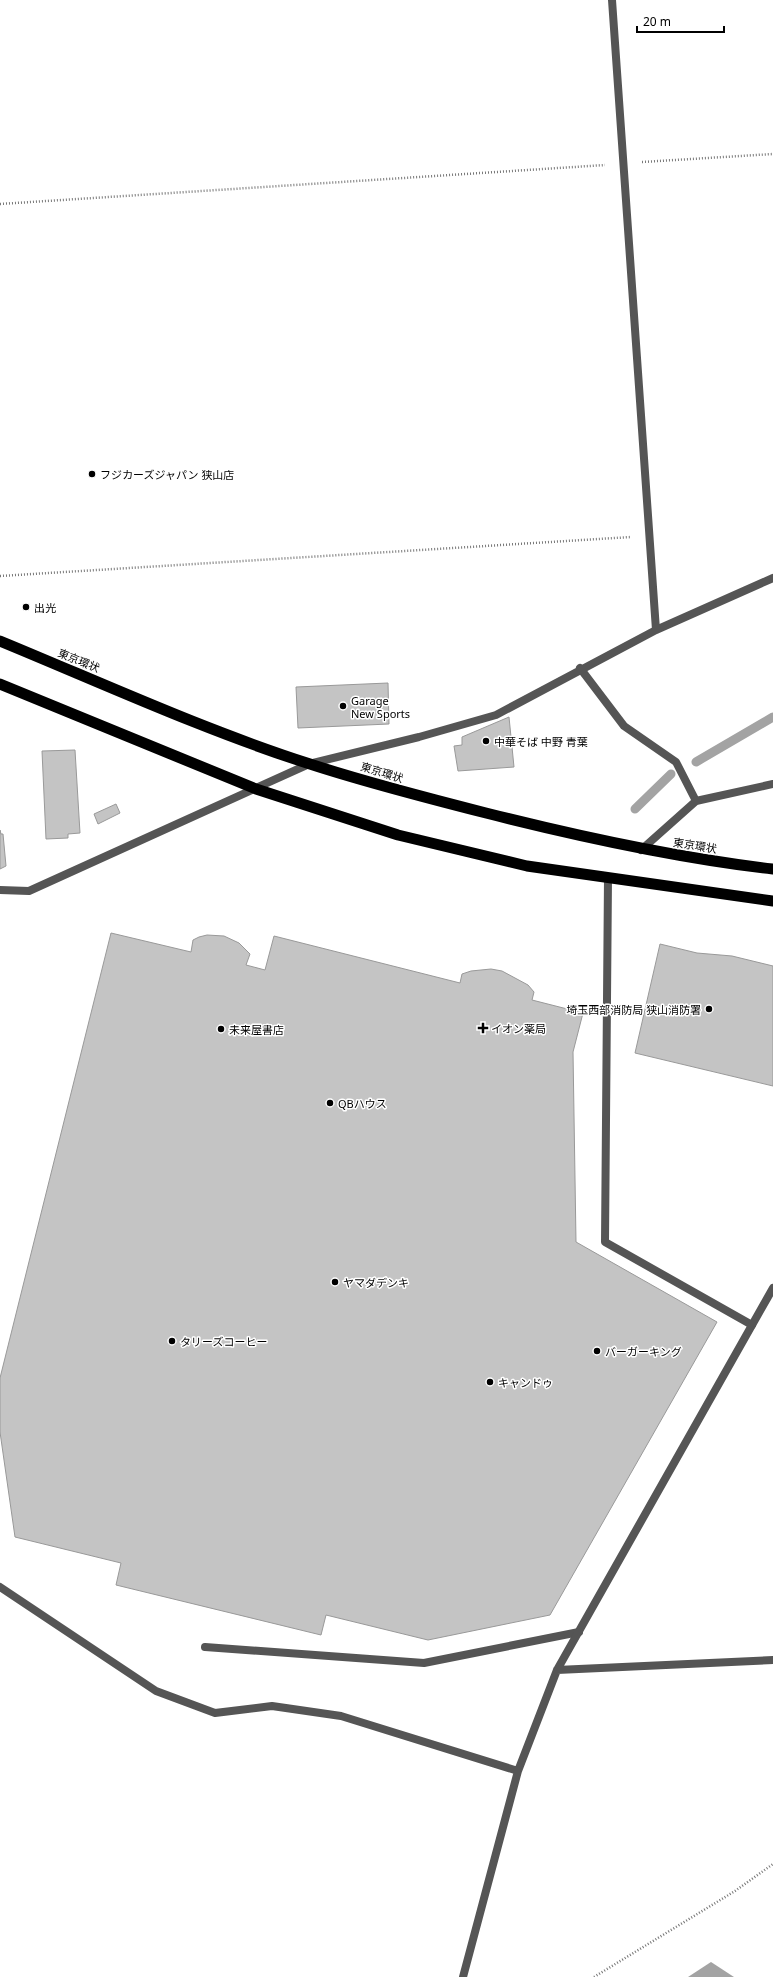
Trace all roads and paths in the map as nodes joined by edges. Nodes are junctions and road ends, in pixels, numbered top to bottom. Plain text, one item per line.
1 (612, 0) edge
2 (773, 154) edge
3 (624, 163) junction
4 (0, 204) edge
5 (649, 536) junction
6 (0, 576) edge
7 (773, 578) edge
8 (656, 630) junction
9 (0, 641) edge
10 (580, 668) junction
11 (0, 684) edge
12 (309, 764) junction
13 (773, 784) edge
14 (256, 789) junction
15 (696, 801) junction
16 (642, 850) junction
17 (773, 869) edge
18 (608, 878) junction
19 (0, 890) edge
20 (773, 901) edge
21 (773, 1288) edge
22 (752, 1325) junction
23 (0, 1587) edge
24 (579, 1632) junction
25 (205, 1648) dead end
26 (773, 1660) edge
27 (557, 1670) junction
28 (518, 1771) junction
29 (773, 1864) edge
30 (463, 1977) edge
31 (594, 1977) edge

1 - 3 street
2 - 3 path
3 - 4 path
3 - 5 street
5 - 6 path
5 - 8 street
7 - 8 street
8 - 10 street
9 - 12 highway, 東京環状
10 - 12 street
10 - 15 street
11 - 14 highway
12 - 14 street
12 - 16 highway, 東京環状
13 - 15 street
14 - 18 highway
14 - 19 street
15 - 16 street
16 - 17 highway, 東京環状
18 - 20 highway
18 - 22 street
21 - 22 street
22 - 24 street
23 - 28 street
24 - 25 street
24 - 27 street
26 - 27 street
27 - 28 street
28 - 30 street
29 - 31 path

